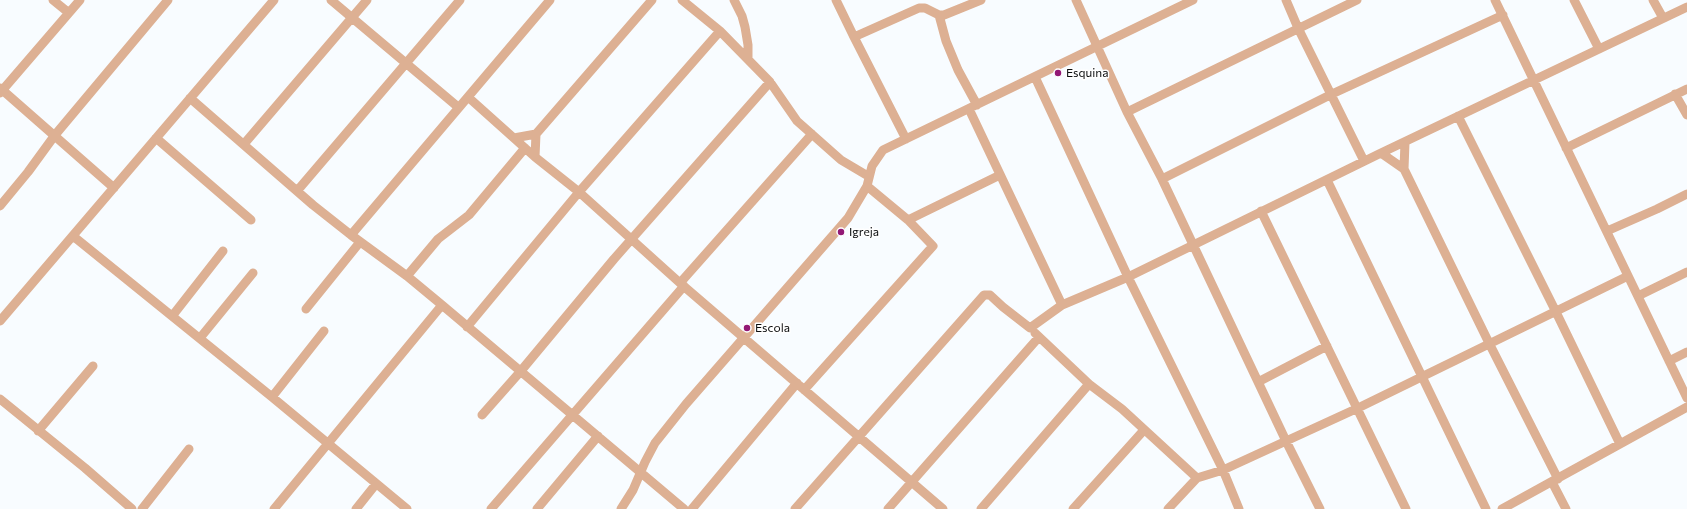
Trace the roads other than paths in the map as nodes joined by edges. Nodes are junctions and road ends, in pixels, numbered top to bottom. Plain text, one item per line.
1 (52, 0) edge
2 (80, 0) edge
3 (168, 0) edge
4 (274, 0) edge
5 (331, 0) edge
6 (367, 0) edge
7 (460, 0) edge
8 (550, 0) edge
9 (652, 0) edge
10 (682, 0) edge
11 (734, 0) edge
12 (836, 0) edge
13 (981, 0) edge
14 (1076, 0) edge
15 (1193, 0) edge
16 (1286, 0) edge
17 (1358, 0) edge
18 (1495, 0) edge
19 (1574, 0) edge
20 (1653, 0) edge
21 (1182, 2) edge
22 (1687, 7) edge
23 (69, 13) junction
24 (939, 15) junction
25 (1503, 15) junction
26 (352, 18) junction
27 (1663, 18) junction
28 (1298, 28) junction
29 (720, 31) junction
30 (854, 37) junction
31 (1098, 46) junction
32 (1599, 49) junction
33 (748, 59) junction
34 (405, 63) junction
35 (1035, 77) junction
36 (1534, 80) junction
37 (770, 82) junction
38 (1687, 89) edge
39 (1, 90) edge
40 (1332, 94) junction
41 (1676, 94) junction
42 (468, 97) junction
43 (190, 98) junction
44 (973, 107) junction
45 (458, 108) junction
46 (1127, 112) junction
47 (1687, 115) edge
48 (1458, 116) junction
49 (536, 134) junction
50 (812, 134) junction
51 (55, 135) junction
52 (156, 138) junction
53 (514, 138) junction
54 (906, 138) junction
55 (1404, 142) junction
56 (244, 144) junction
57 (525, 148) junction
58 (1566, 148) junction
59 (1381, 153) junction
60 (535, 157) junction
61 (1364, 161) junction
62 (1404, 169) junction
63 (1000, 175) junction
64 (868, 176) junction
65 (1162, 179) junction
66 (1327, 180) junction
67 (866, 186) junction
68 (114, 188) junction
69 (297, 191) junction
70 (579, 192) junction
71 (1687, 194) edge
72 (0, 206) edge
73 (1261, 211) junction
74 (251, 220) dead end
75 (908, 220) junction
76 (1607, 231) junction
77 (351, 235) junction
78 (73, 236) junction
79 (632, 239) junction
80 (360, 242) junction
81 (1192, 245) junction
82 (223, 251) dead end
83 (1687, 272) edge
84 (253, 273) dead end
85 (407, 276) junction
86 (1628, 276) junction
87 (1128, 277) junction
88 (682, 284) junction
89 (1638, 296) junction
90 (442, 305) junction
91 (1062, 305) junction
92 (306, 309) dead end
93 (1556, 312) junction
94 (173, 315) junction
95 (0, 322) edge
96 (467, 327) junction
97 (1030, 328) junction
98 (324, 331) dead end
99 (1039, 337) junction
100 (200, 338) junction
101 (745, 338) junction
102 (1489, 343) junction
103 (1327, 346) junction
104 (1687, 352) edge
105 (1669, 361) junction
106 (93, 366) dead end
107 (520, 372) junction
108 (1422, 377) junction
109 (1258, 382) junction
110 (797, 383) junction
111 (1089, 384) junction
112 (804, 390) junction
113 (272, 397) junction
114 (1687, 398) edge
115 (0, 399) edge
116 (1358, 408) junction
117 (1687, 408) edge
118 (482, 415) dead end
119 (572, 416) junction
120 (1144, 430) junction
121 (38, 431) junction
122 (598, 436) junction
123 (859, 436) junction
124 (1286, 441) junction
125 (329, 443) junction
126 (1620, 444) junction
127 (189, 449) dead end
128 (1223, 470) junction
129 (640, 472) junction
130 (1196, 478) junction
131 (1555, 480) junction
132 (912, 481) junction
133 (376, 484) junction
134 (132, 509) edge
135 (142, 509) edge
136 (274, 509) edge
137 (356, 509) edge
138 (407, 509) edge
139 (491, 509) edge
140 (537, 509) edge
141 (622, 509) edge
142 (684, 509) edge
143 (692, 509) edge
144 (795, 509) edge
145 (888, 509) edge
146 (943, 509) edge
147 (981, 509) edge
148 (1073, 509) edge
149 (1168, 509) edge
150 (1239, 509) edge
151 (1320, 509) edge
152 (1406, 509) edge
153 (1486, 509) edge
154 (1502, 509) edge
155 (1566, 509) edge

1 - 23 street
2 - 23 street
3 - 51 street
4 - 43 street
5 - 26 street
6 - 26 street
7 - 34 street
8 - 42 street
9 - 49 street
10 - 29 street
11 - 33 street
12 - 30 street
13 - 24 street
14 - 31 street
15 - 21 street
16 - 28 street
17 - 28 street
18 - 25 street
19 - 32 street
20 - 27 street
21 - 31 street
22 - 27 street
23 - 39 street
24 - 30 street
24 - 44 street
25 - 36 street
25 - 40 street
26 - 34 street
26 - 56 street
27 - 32 street
28 - 40 street
28 - 46 street
29 - 33 street
29 - 70 street
30 - 54 street
31 - 35 street
31 - 46 street
32 - 36 street
33 - 37 street
34 - 45 street
34 - 69 street
35 - 44 street
35 - 87 street
36 - 48 street
36 - 58 street
37 - 50 street
37 - 79 street
38 - 41 street
39 - 51 street
40 - 61 street
40 - 65 street
41 - 47 street
41 - 58 street
42 - 45 street
42 - 53 street
43 - 52 street
43 - 56 street
44 - 54 street
44 - 63 street
45 - 77 street
46 - 65 street
48 - 55 street
48 - 93 street
49 - 53 street
49 - 60 street
50 - 64 street
50 - 88 street
51 - 68 street
51 - 72 street
52 - 68 street
52 - 74 street
53 - 57 street
54 - 64 street
55 - 59 street
55 - 62 street
56 - 69 street
57 - 60 street
57 - 85 street
58 - 76 street
59 - 61 street
59 - 62 street
60 - 70 street
61 - 66 street
62 - 102 street
63 - 75 street
63 - 91 street
64 - 67 street
65 - 81 street
66 - 73 street
66 - 108 street
67 - 75 street
67 - 101 street
68 - 78 street
69 - 77 street
70 - 79 street
70 - 96 street
71 - 76 street
73 - 81 street
73 - 103 street
75 - 112 street
76 - 86 street
77 - 80 street
78 - 94 street
78 - 95 street
79 - 88 street
79 - 107 street
80 - 85 street
80 - 92 street
81 - 87 street
81 - 109 street
82 - 94 street
83 - 89 street
84 - 100 street
85 - 90 street
86 - 89 street
86 - 93 street
87 - 91 street
87 - 128 street
88 - 101 street
88 - 119 street
89 - 105 street
90 - 96 street
90 - 125 street
91 - 97 street
93 - 102 street
93 - 126 street
94 - 100 street
96 - 107 street
97 - 99 street
97 - 123 street
98 - 113 street
99 - 111 street
99 - 132 street
100 - 113 street
101 - 110 street
101 - 129 street
102 - 108 street
102 - 131 street
103 - 109 street
103 - 116 street
104 - 105 street
105 - 114 street
106 - 121 street
107 - 118 street
107 - 119 street
108 - 116 street
108 - 153 street
109 - 124 street
110 - 112 street
110 - 143 street
111 - 120 street
111 - 147 street
112 - 123 street
113 - 125 street
115 - 121 street
116 - 124 street
116 - 152 street
117 - 126 street
119 - 122 street
119 - 139 street
120 - 130 street
120 - 148 street
121 - 134 street
122 - 129 street
122 - 140 street
123 - 132 street
123 - 144 street
124 - 128 street
124 - 151 street
125 - 133 street
125 - 136 street
126 - 131 street
127 - 135 street
128 - 130 street
128 - 150 street
129 - 141 street
129 - 142 street
130 - 149 street
131 - 154 street
131 - 155 street
132 - 145 street
132 - 146 street
133 - 137 street
133 - 138 street

